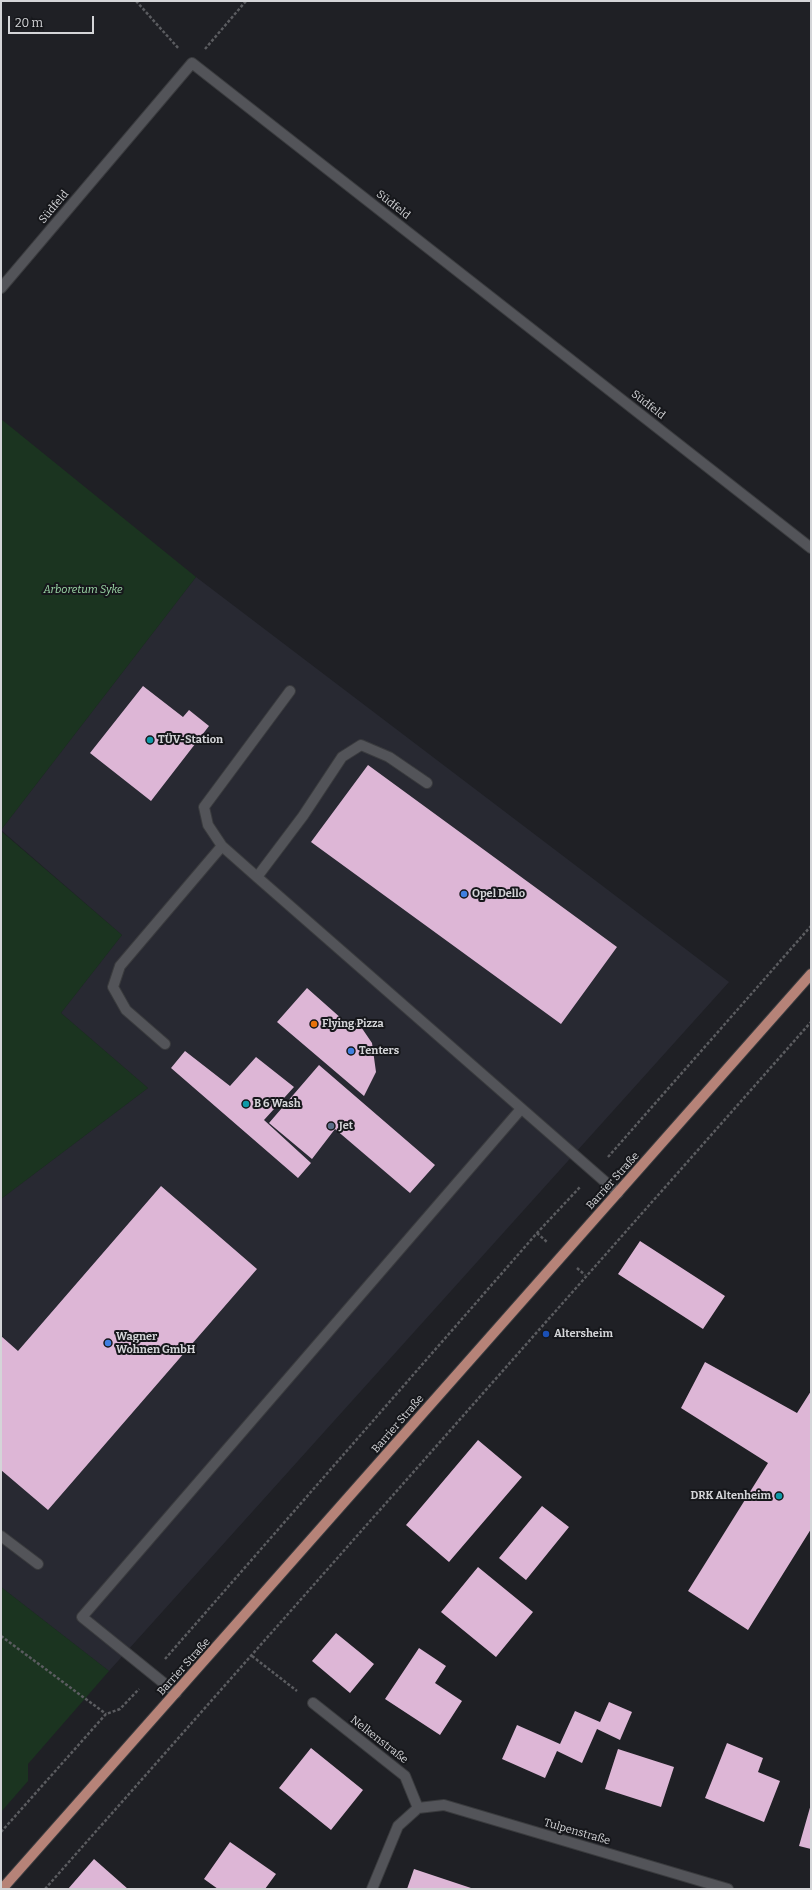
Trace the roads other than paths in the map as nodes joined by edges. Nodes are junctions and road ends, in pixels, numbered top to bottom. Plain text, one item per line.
1 (1, 288) edge
2 (811, 548) edge
3 (290, 691) dead end
4 (427, 783) dead end
5 (222, 846) junction
6 (257, 877) junction
7 (811, 974) edge
8 (165, 1044) dead end
9 (521, 1109) junction
10 (618, 1193) junction
11 (1, 1536) edge
12 (38, 1564) dead end
13 (176, 1694) junction
14 (313, 1703) road end
15 (418, 1808) junction
16 (2, 1889) edge
17 (372, 1889) edge
18 (728, 1889) edge

1 - 2 street, Südfeld
3 - 5 street
4 - 6 street
5 - 6 street
5 - 8 street
6 - 9 street
7 - 10 main road, Barrier Straße
9 - 10 street
9 - 13 street
10 - 13 main road, Barrier Straße
11 - 12 street
13 - 16 main road, Barrier Straße
14 - 15 street, Nelkenstraße
15 - 17 street
15 - 18 street, Tulpenstraße

